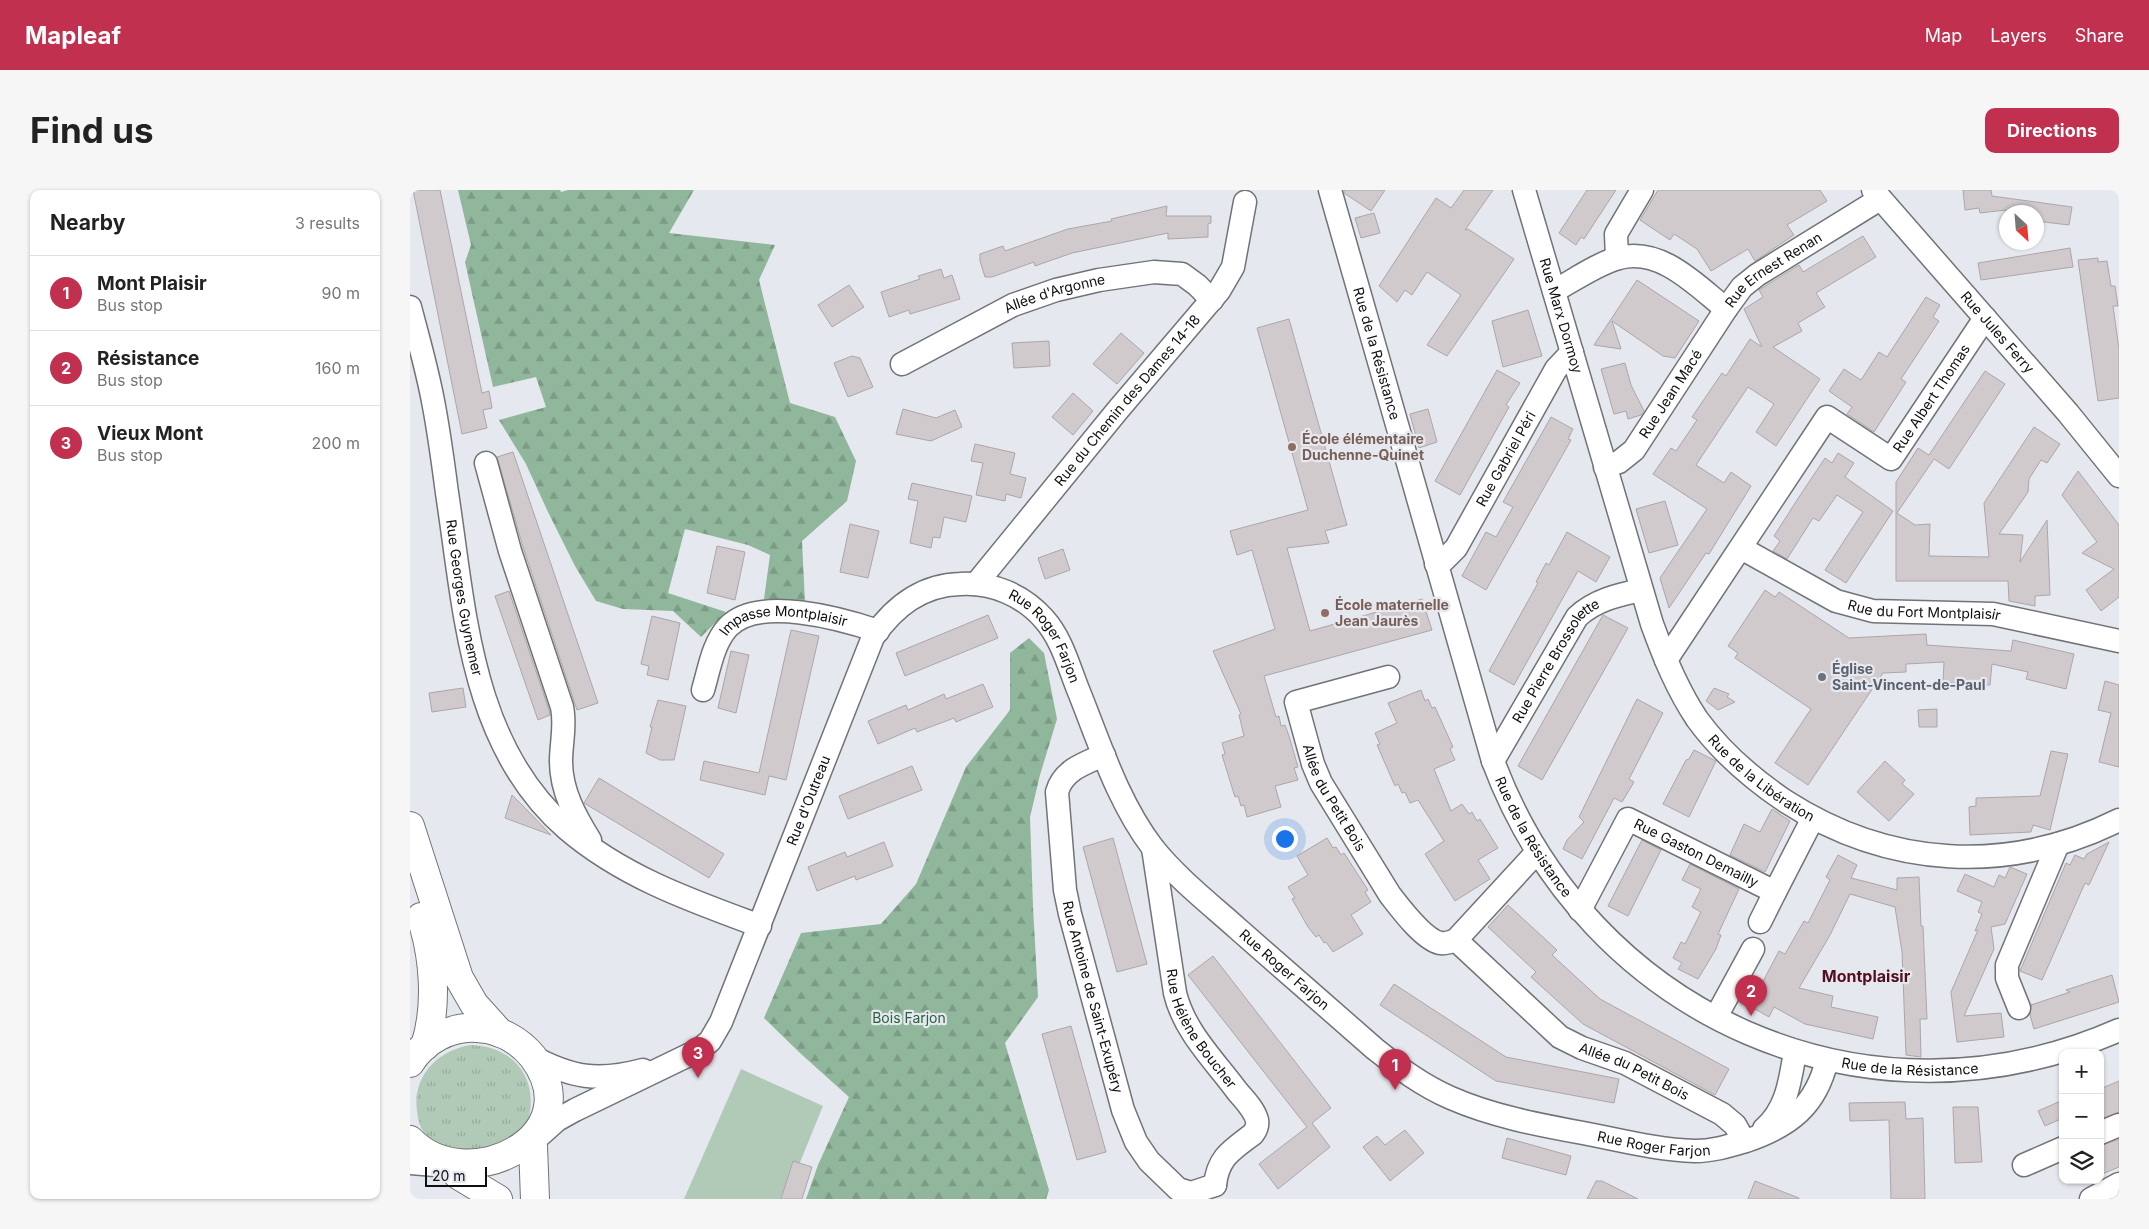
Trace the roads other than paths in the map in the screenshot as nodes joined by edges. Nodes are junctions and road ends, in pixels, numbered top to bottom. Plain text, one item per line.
1 (1330, 190) edge
2 (1524, 190) edge
3 (1642, 190) edge
4 (1876, 194) edge
5 (1245, 202) dead end
6 (1617, 258) junction
7 (1554, 291) junction
8 (1212, 300) junction
9 (410, 307) edge
10 (1726, 309) junction
11 (1985, 318) junction
12 (1572, 352) junction
13 (902, 364) dead end
14 (1599, 442) joint
15 (486, 463) dead end
16 (1605, 467) junction
17 (2119, 476) edge
18 (1741, 548) junction
19 (1436, 564) junction
20 (976, 584) junction
21 (1641, 590) junction
22 (878, 630) junction
23 (2119, 641) edge
24 (1666, 660) junction
25 (1388, 677) dead end
26 (703, 690) dead end
27 (1104, 755) junction
28 (1493, 761) junction
29 (1812, 818) junction
30 (2119, 820) edge
31 (410, 826) edge
32 (2058, 844) junction
33 (1153, 848) junction
34 (597, 852) junction
35 (1537, 852) junction
36 (410, 880) edge
37 (1775, 892) junction
38 (1580, 910) junction
39 (1760, 922) dead end
40 (760, 926) junction
41 (1456, 940) junction
42 (1753, 950) dead end
43 (2019, 1008) dead end
44 (1716, 1017) junction
45 (2119, 1030) edge
46 (500, 1033) junction
47 (1795, 1052) junction
48 (417, 1055) edge
49 (531, 1056) junction
50 (1827, 1060) junction
51 (676, 1061) junction
52 (2119, 1125) edge
53 (2104, 1131) edge
54 (410, 1140) edge
55 (535, 1142) junction
56 (1744, 1142) junction
57 (2059, 1150) edge
58 (2024, 1165) dead end
59 (434, 1167) edge
60 (2119, 1184) edge
61 (1221, 1192) edge
62 (498, 1199) edge
63 (536, 1199) edge
64 (2091, 1199) edge

1 - 19 street, Rue de la Résistance
2 - 7 street, Rue Marx Dormoy
3 - 6 street
4 - 10 street, Rue Ernest Renan
4 - 11 street, Rue Jules Ferry
5 - 8 street, Rue du Chemin des Dames 14-18
6 - 7 street, Rue Ernest Renan
6 - 10 street, Rue Ernest Renan
7 - 12 street, Rue Marx Dormoy
8 - 13 street, Allée d'Argonne
8 - 20 street, Rue du Chemin des Dames 14-18
9 - 34 street, Rue Georges Guynemer
10 - 16 street, Rue Jean Macé
11 - 17 street, Rue Jules Ferry
11 - 18 street, Rue Albert Thomas
12 - 14 street, Rue Marx Dormoy
12 - 19 street, Rue Gabriel Péri
14 - 16 street, Rue de la Libération
15 - 34 street, Rue Georges Guynemer
16 - 21 street, Rue de la Libération
18 - 23 street, Rue du Fort Montplaisir
18 - 24 street
19 - 28 street, Rue de la Résistance
20 - 22 street, Rue d'Outreau
20 - 27 street, Rue Roger Farjon
21 - 24 street, Rue de la Libération
21 - 28 street, Rue Pierre Brossolette
22 - 26 street, Impasse Montplaisir
22 - 40 street, Rue d'Outreau
24 - 29 street, Rue de la Libération
25 - 41 street, Allée du Petit Bois
27 - 33 street, Rue Roger Farjon
27 - 61 street, Rue Antoine de Saint-Exupéry
28 - 35 street, Rue de la Résistance
29 - 32 street, Rue de la Libération
29 - 37 street, Rue Gaston Demailly
30 - 32 street, Rue de la Libération
31 - 46 main road
32 - 43 street
33 - 56 street, Rue Roger Farjon
33 - 61 street, Rue Hélène Boucher
34 - 40 street, Rue Georges Guynemer
35 - 38 street, Rue de la Résistance
35 - 41 street
36 - 48 main road
37 - 38 street, Rue Gaston Demailly
37 - 39 street, Rue Gaston Demailly
38 - 44 street, Rue de la Résistance
40 - 51 street, Rue d'Outreau
41 - 56 street, Allée du Petit Bois
42 - 44 street
44 - 47 street, Rue de la Résistance
45 - 50 street, Rue de la Résistance
46 - 48 main road
46 - 49 main road
47 - 50 street, Rue de la Résistance
47 - 56 street, Rue Roger Farjon
49 - 51 street, Rue d'Outreau
49 - 55 main road
50 - 56 street, Rue Roger Farjon
51 - 55 street, Rue d'Outreau
52 - 53 street
54 - 59 main road
55 - 59 main road
55 - 63 main road
57 - 58 street
59 - 62 main road
60 - 64 street

